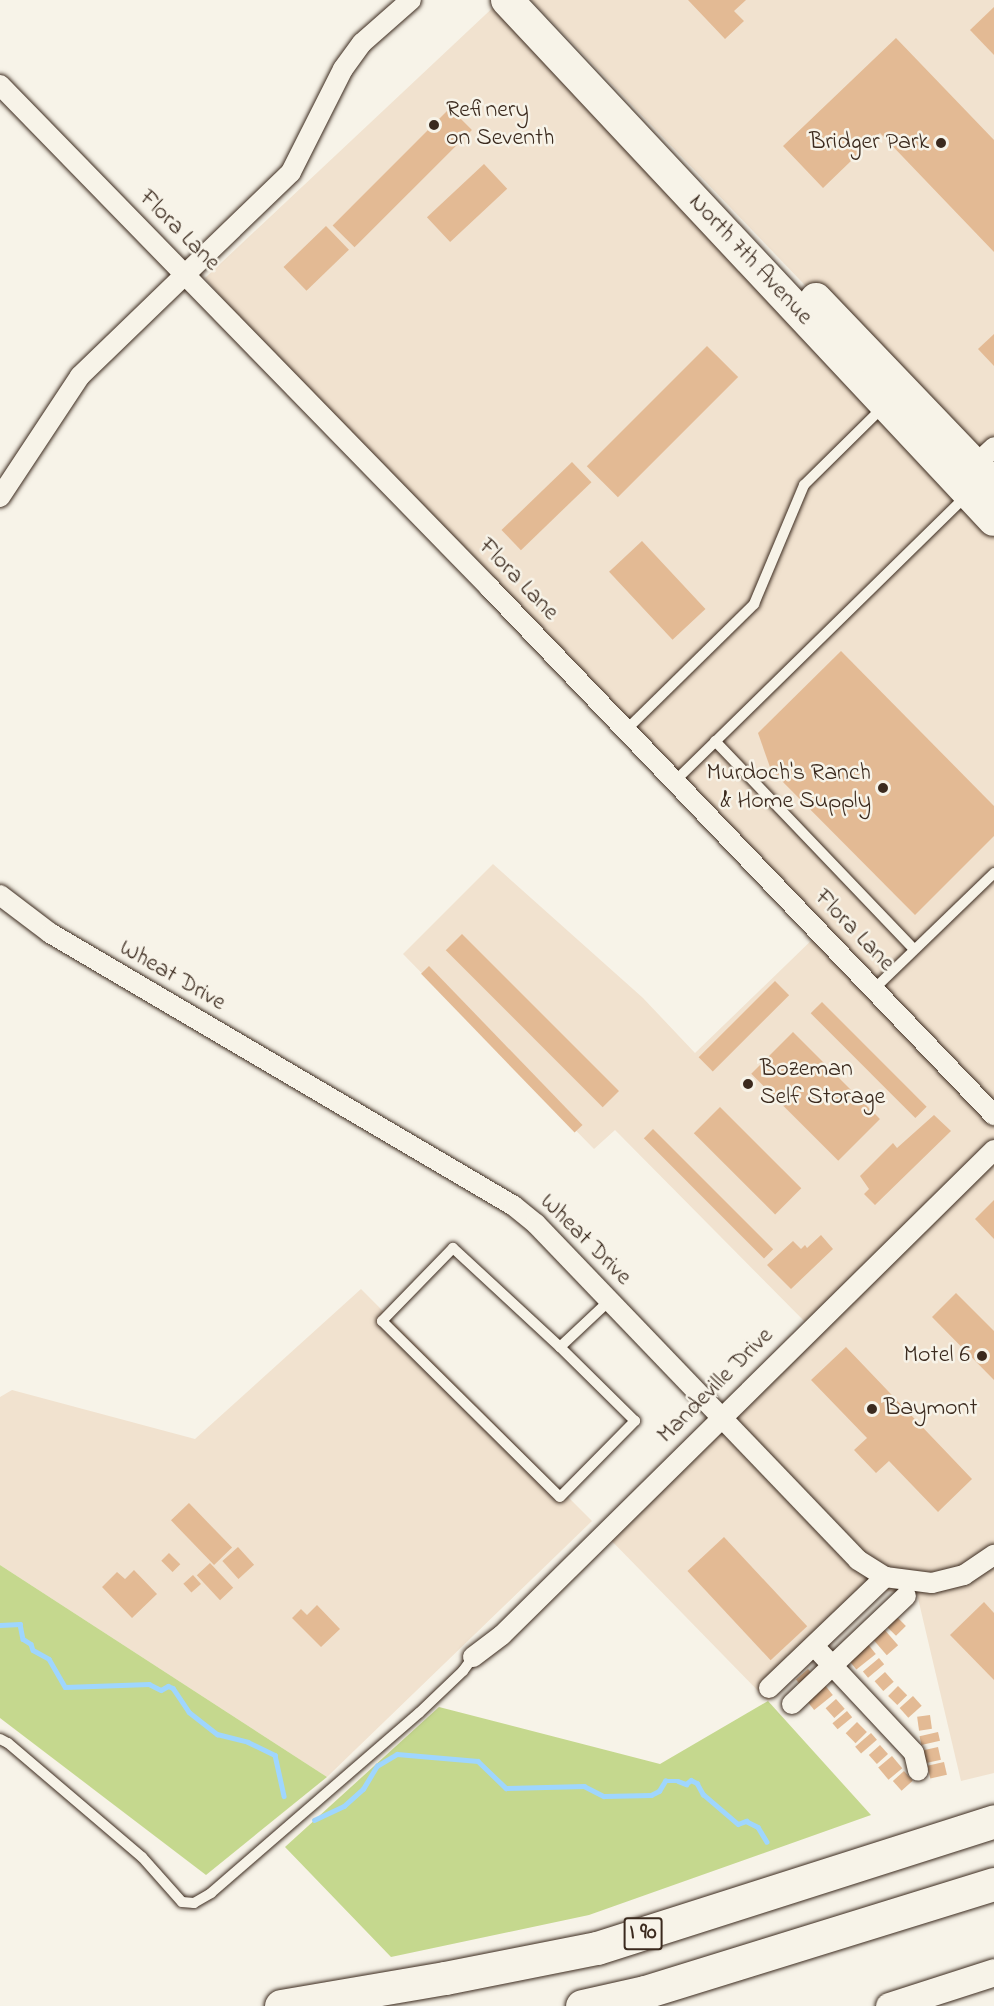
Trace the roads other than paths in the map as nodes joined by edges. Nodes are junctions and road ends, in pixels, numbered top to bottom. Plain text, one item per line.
1 (411, 0) edge
2 (507, 0) edge
3 (530, 0) edge
4 (0, 86) edge
5 (186, 274) junction
6 (885, 405) junction
7 (983, 473) edge
8 (0, 496) edge
9 (994, 520) edge
10 (626, 730) junction
11 (716, 741) junction
12 (675, 781) junction
13 (994, 873) edge
14 (0, 895) edge
15 (914, 950) junction
16 (874, 989) junction
17 (994, 1115) edge
18 (994, 1150) edge
19 (610, 1300) junction
20 (560, 1347) junction
21 (723, 1416) junction
22 (994, 1555) edge
23 (885, 1577) junction
24 (906, 1596) dead end
25 (814, 1646) junction
26 (473, 1658) joint
27 (832, 1666) junction
28 (769, 1688) dead end
29 (792, 1704) dead end
30 (0, 1739) edge
31 (918, 1771) dead end
32 (994, 1811) edge
33 (994, 1821) edge
34 (910, 1848) junction
35 (994, 1884) edge
36 (994, 1972) edge
37 (281, 2006) edge
38 (582, 2006) edge
39 (889, 2006) edge

1 - 5 street
2 - 6 main road, North 7th Avenue
3 - 7 main road, North 7th Avenue
4 - 5 street, Flora Lane
5 - 8 street
5 - 10 street, Flora Lane
6 - 7 main road, North 7th Avenue
6 - 10 lane
7 - 9 main road, North 7th Avenue
7 - 11 lane
10 - 12 street, Flora Lane
11 - 12 lane
11 - 15 lane
12 - 16 street, Flora Lane
13 - 15 lane
14 - 19 street, Wheat Drive
15 - 16 lane
16 - 17 street, Flora Lane
18 - 21 street, Mandeville Drive
19 - 20 lane
19 - 21 street, Wheat Drive
20 - 20 lane
21 - 23 street, Wheat Drive
21 - 26 street, Mandeville Drive
22 - 23 street, Wheat Drive
23 - 25 street
24 - 27 street
25 - 27 street
25 - 28 street
26 - 30 lane
27 - 29 street
27 - 31 street
32 - 34 highway
33 - 34 highway, I 90
34 - 37 highway, I 90
35 - 38 highway, I 90
36 - 39 main road

